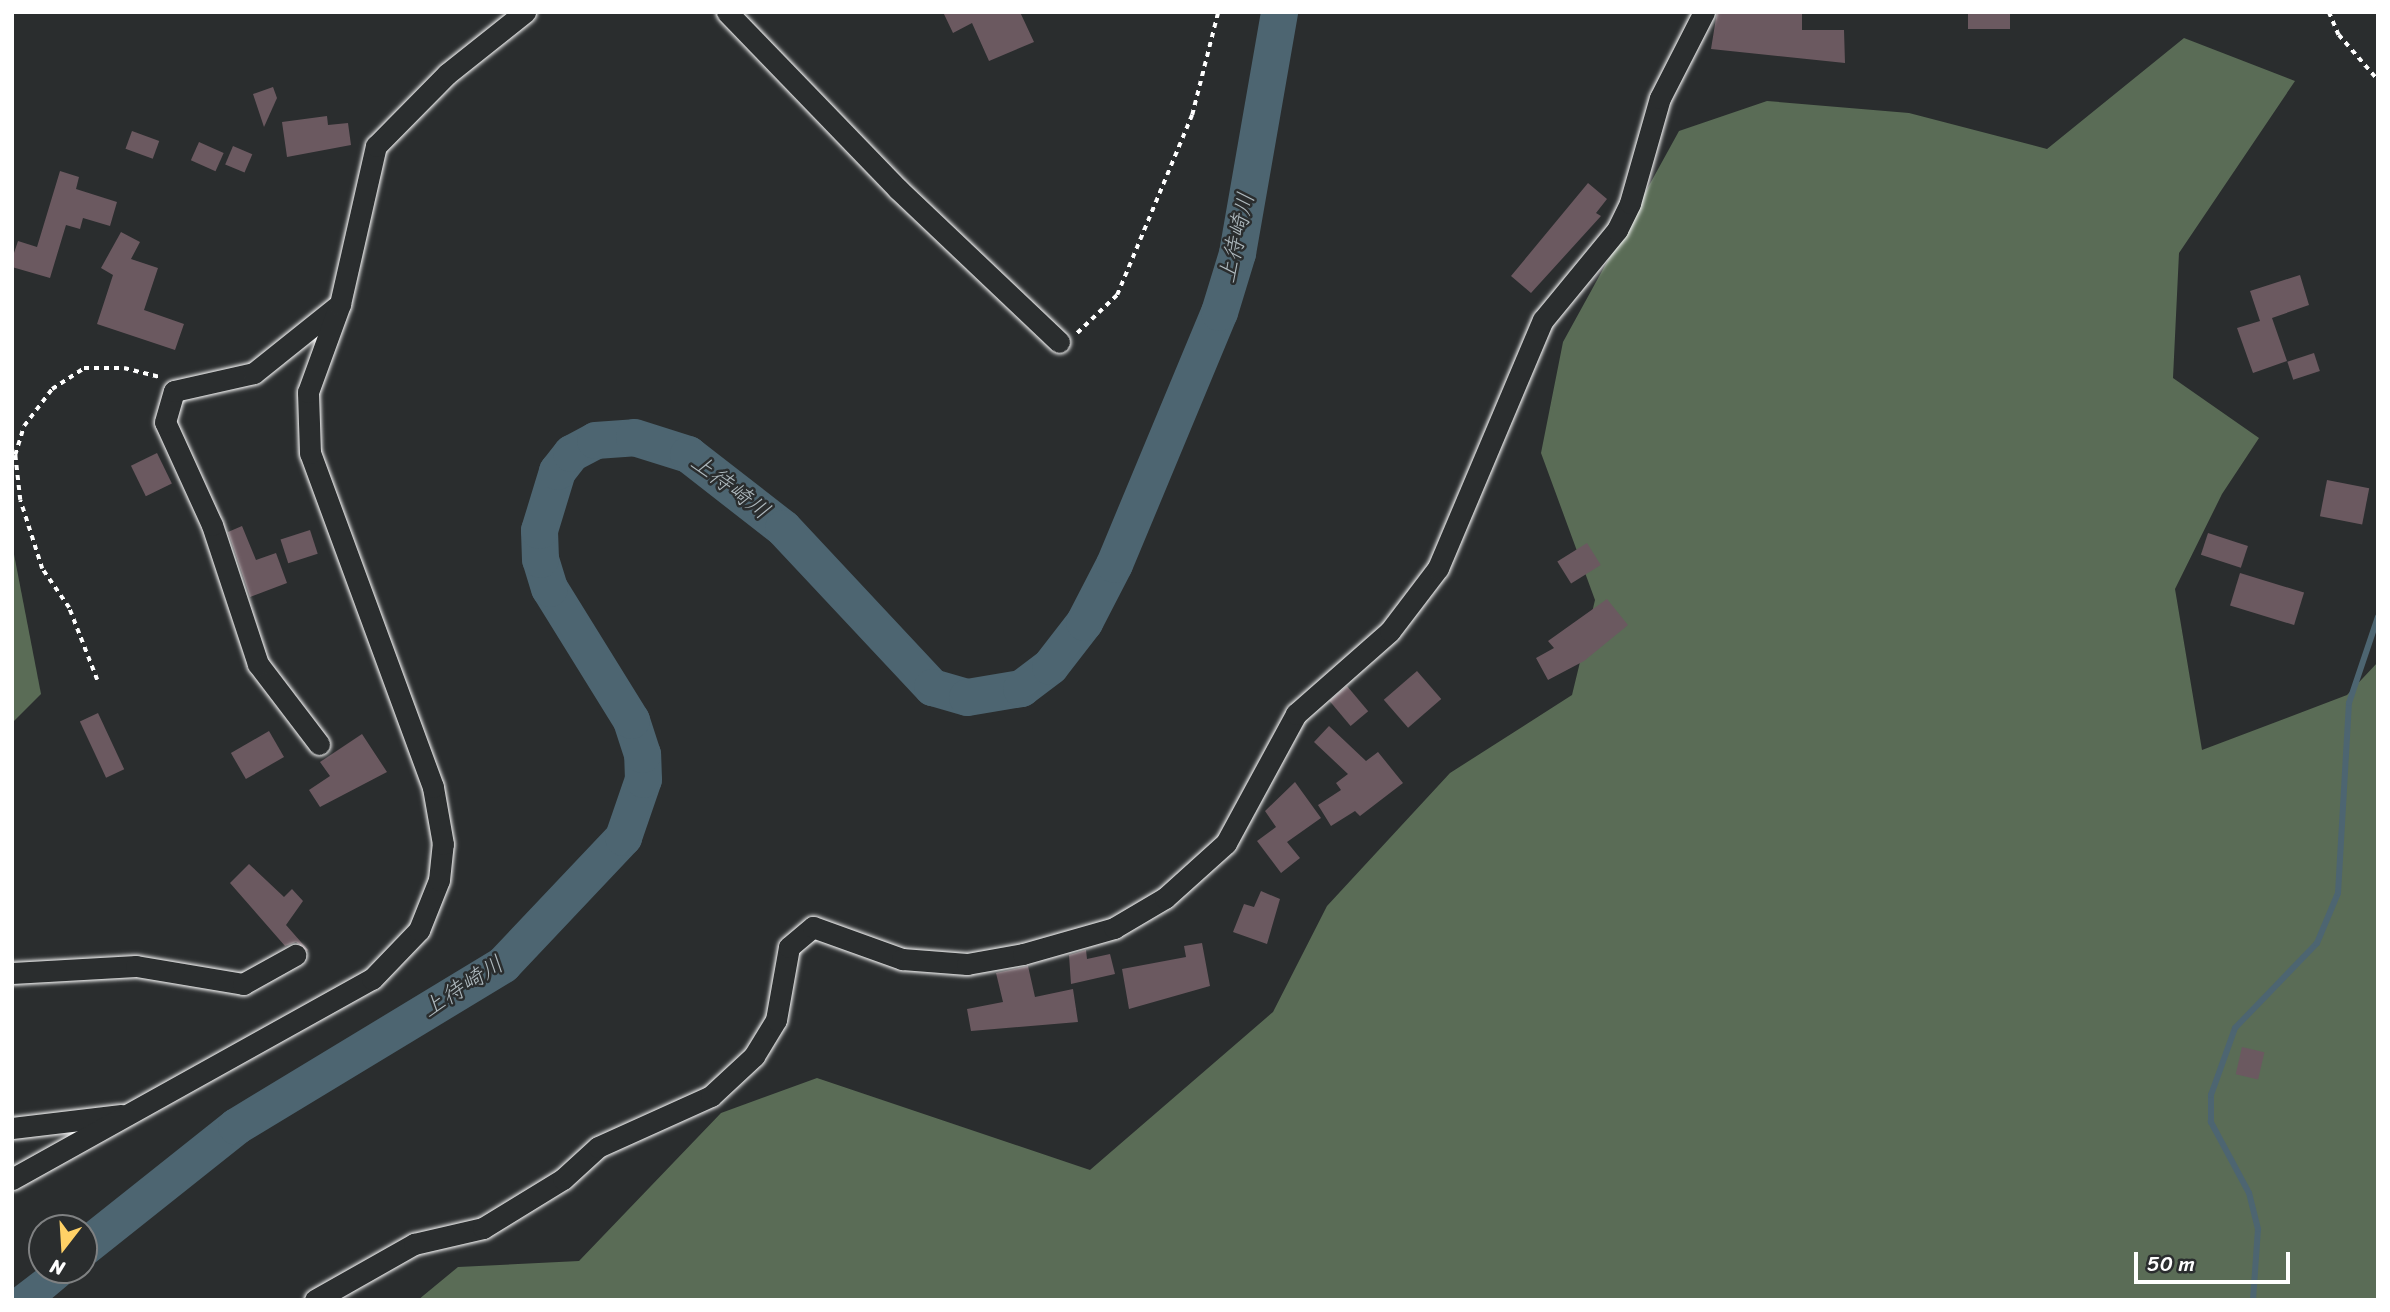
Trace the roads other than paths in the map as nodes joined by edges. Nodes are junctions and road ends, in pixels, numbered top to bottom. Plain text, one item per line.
1 (525, 12) edge
2 (727, 12) edge
3 (1703, 12) edge
4 (340, 304) junction
5 (1059, 342) road end
6 (319, 744) dead end
7 (295, 955) dead end
8 (12, 973) edge
9 (132, 1114) junction
10 (12, 1128) edge
11 (12, 1179) edge
12 (315, 1300) edge

1 - 4 street
2 - 5 street
3 - 12 street
4 - 6 street
4 - 9 street
7 - 8 street
9 - 10 street
9 - 11 street

